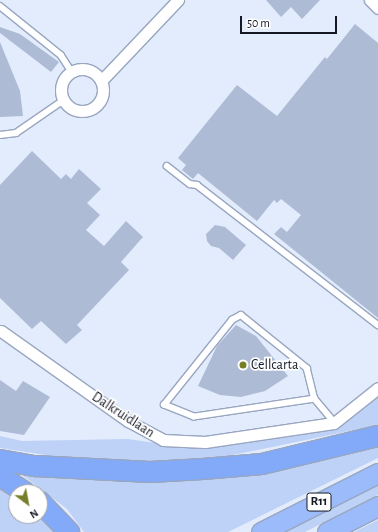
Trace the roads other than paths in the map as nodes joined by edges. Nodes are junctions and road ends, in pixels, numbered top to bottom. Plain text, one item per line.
1 (178, 0) edge
2 (370, 0) edge
3 (0, 6) edge
4 (378, 8) edge
5 (72, 72) junction
6 (101, 81) junction
7 (64, 100) junction
8 (0, 135) edge
9 (167, 166) dead end
10 (378, 325) edge
11 (1, 331) dead end
12 (378, 388) edge
13 (314, 399) junction
14 (334, 423) junction
15 (378, 436) edge
16 (0, 460) edge
17 (378, 473) edge
18 (0, 476) edge
19 (12, 484) edge
20 (378, 506) edge
21 (48, 510) edge
22 (69, 532) edge
23 (261, 532) edge
24 (327, 532) edge

1 - 6 street
2 - 4 street
3 - 5 lane
5 - 6 street
5 - 7 street
6 - 7 street
7 - 8 lane
9 - 10 lane
11 - 14 street, Dalkruidlaan
12 - 14 street
13 - 13 lane
13 - 14 lane
15 - 16 highway
17 - 23 highway, R11
18 - 19 highway
20 - 24 highway, R11
21 - 22 highway

